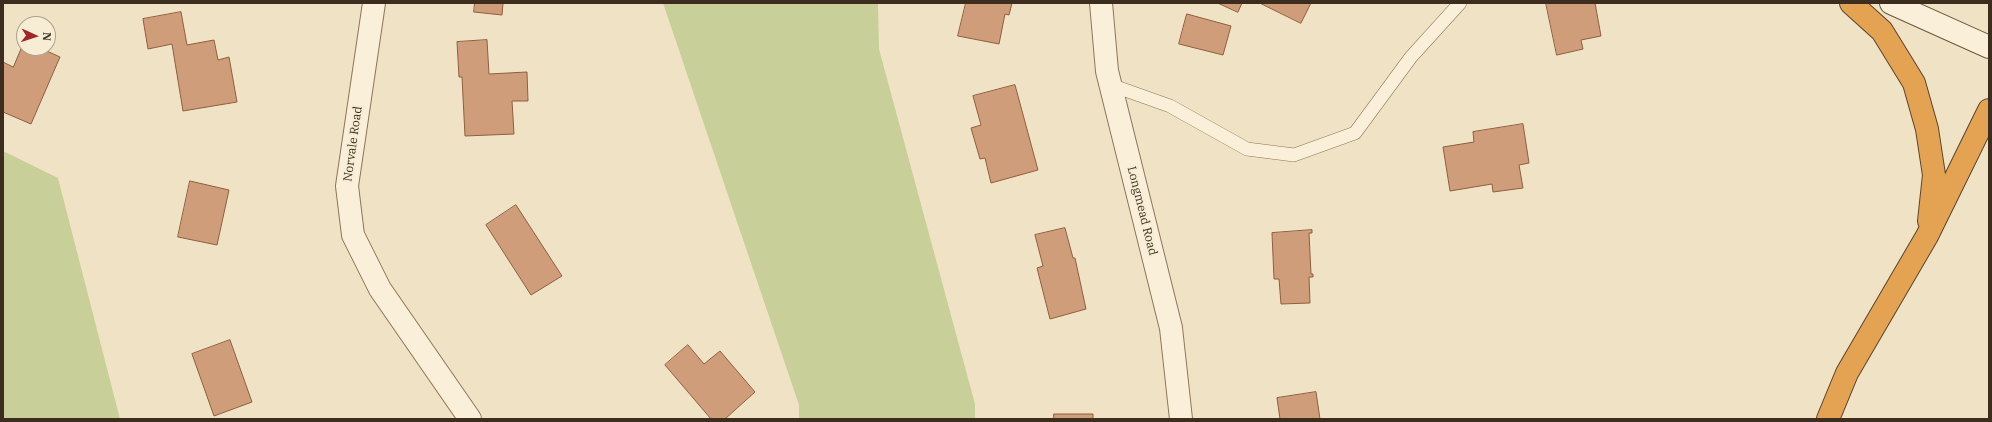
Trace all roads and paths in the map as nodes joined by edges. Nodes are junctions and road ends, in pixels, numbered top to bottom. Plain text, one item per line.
1 (374, 3) edge
2 (1101, 3) edge
3 (1460, 3) edge
4 (1851, 3) edge
5 (1891, 3) edge
6 (1989, 47) edge
7 (1111, 85) junction
8 (1989, 110) edge
9 (1927, 236) junction
10 (470, 419) edge
11 (1181, 419) edge
12 (1828, 419) edge

1 - 10 street, Norvale Road
2 - 7 street, Longmead Road
3 - 7 lane
4 - 9 highway
5 - 6 street
7 - 11 street, Longmead Road
8 - 9 highway
9 - 12 highway

